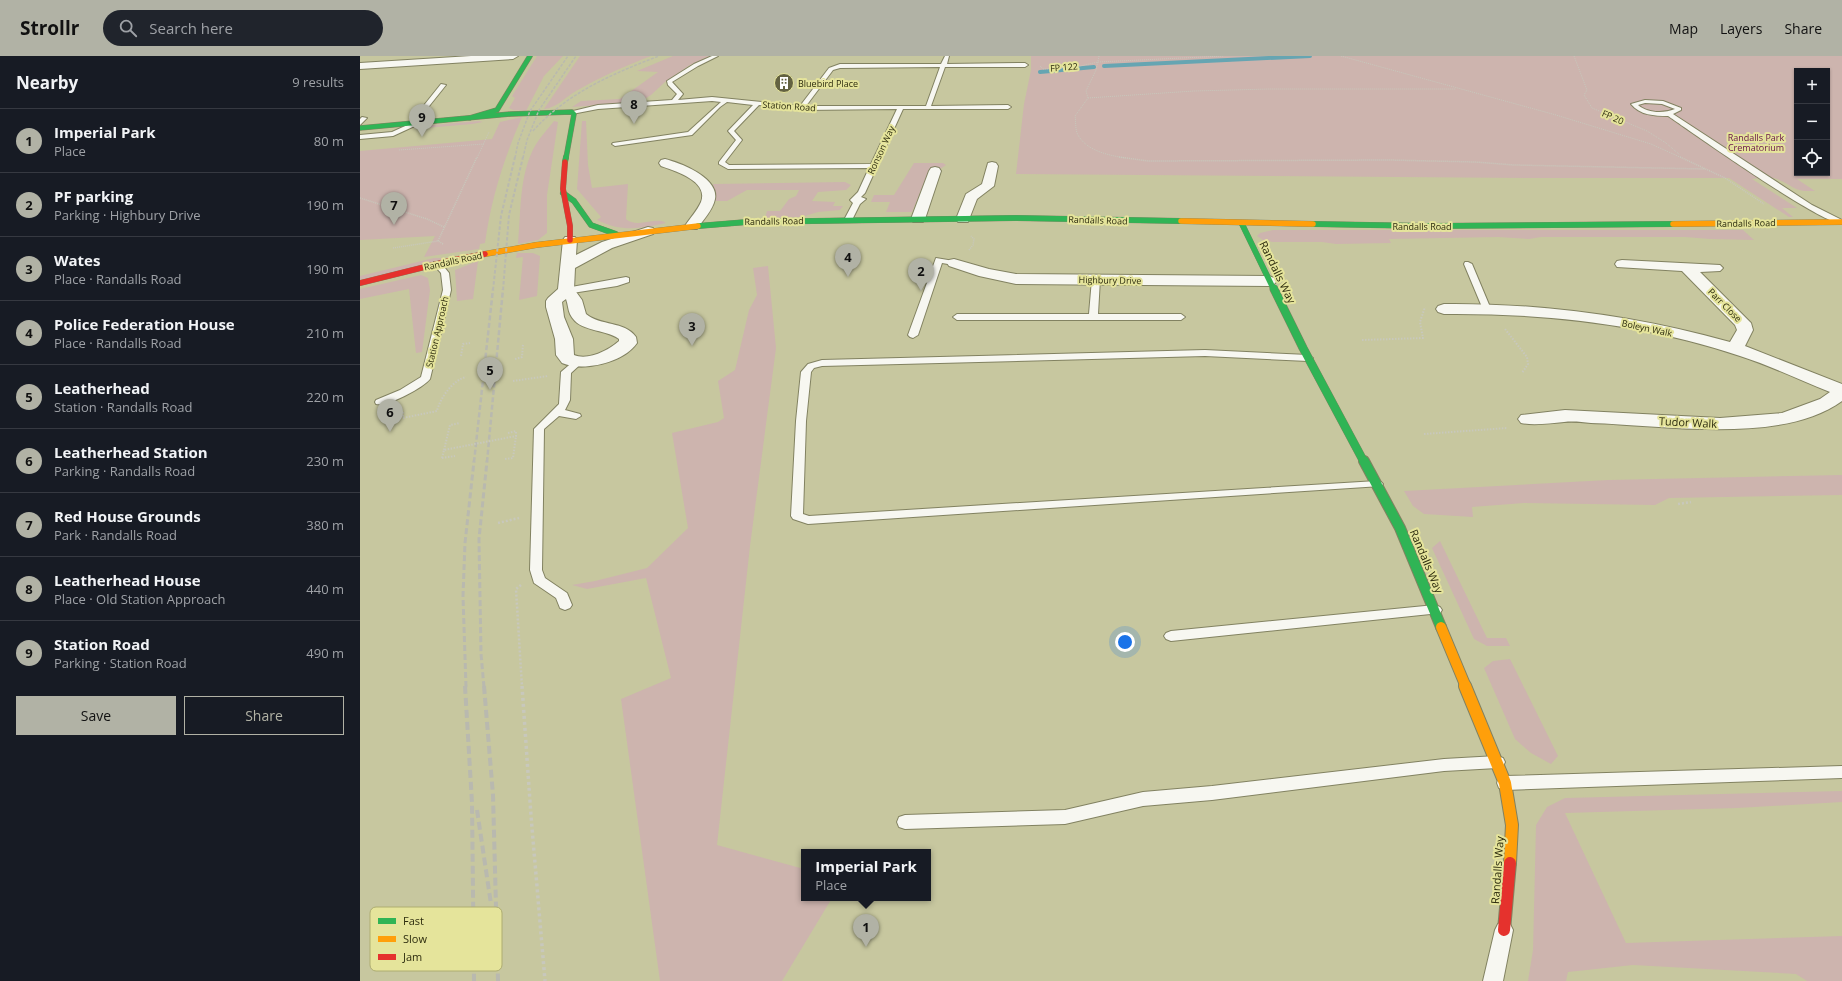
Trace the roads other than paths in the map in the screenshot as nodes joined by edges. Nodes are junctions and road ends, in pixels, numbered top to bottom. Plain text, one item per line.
1 (513, 56) edge
2 (530, 56) edge
3 (716, 56) edge
4 (948, 56) edge
5 (1025, 65) road end
6 (360, 66) edge
7 (943, 66) junction
8 (443, 85) dead end
9 (727, 100) junction
10 (674, 101) junction
11 (758, 104) junction
12 (901, 107) junction
13 (928, 107) junction
14 (1008, 107) dead end
15 (802, 108) junction
16 (497, 110) junction
17 (572, 112) junction
18 (511, 114) junction
19 (1669, 114) junction
20 (470, 118) junction
21 (417, 123) junction
22 (360, 128) edge
23 (360, 137) edge
24 (615, 144) dead end
25 (665, 162) dead end
26 (874, 166) junction
27 (992, 166) dead end
28 (935, 171) dead end
29 (563, 194) junction
30 (918, 219) junction
31 (963, 219) junction
32 (848, 220) junction
33 (1841, 223) edge
34 (1242, 224) junction
35 (692, 226) junction
36 (648, 231) junction
37 (619, 234) junction
38 (570, 240) junction
39 (437, 264) junction
40 (956, 264) joint
41 (1468, 264) dead end
42 (1622, 264) dead end
43 (567, 266) junction
44 (1686, 267) junction
45 (1715, 268) dead end
46 (626, 280) dead end
47 (1096, 280) junction
48 (1269, 281) junction
49 (360, 283) edge
50 (566, 291) junction
51 (1486, 307) junction
52 (1444, 309) dead end
53 (957, 317) dead end
54 (1093, 317) junction
55 (1181, 317) dead end
56 (913, 335) dead end
57 (1735, 348) junction
58 (1308, 358) junction
59 (578, 362) junction
60 (1842, 391) edge
61 (380, 402) dead end
62 (557, 412) junction
63 (576, 416) dead end
64 (1528, 419) dead end
65 (1376, 484) junction
66 (565, 605) dead end
67 (1435, 610) junction
68 (1171, 636) dead end
69 (1497, 762) junction
70 (1842, 772) edge
71 (1505, 783) junction
72 (905, 822) dead end
73 (1504, 930) joint
74 (1493, 981) edge

1 - 6 street
2 - 16 main road
3 - 10 lane
4 - 7 lane
5 - 7 lane
7 - 13 lane
7 - 15 lane
8 - 21 lane
9 - 10 lane, Station Road
9 - 11 lane, Station Road
9 - 24 lane
10 - 17 lane, Station Road
11 - 15 lane, Station Road
11 - 26 lane
12 - 13 lane, Station Road
12 - 15 lane, Station Road
12 - 26 lane, Ronson Way
13 - 14 lane, Station Road
16 - 18 main road
16 - 20 main road
17 - 18 main road
17 - 29 main road
18 - 20 main road
19 - 19 lane
19 - 33 lane
20 - 21 main road
21 - 22 main road
21 - 23 lane
25 - 35 street
26 - 32 lane, Ronson Way
27 - 31 street
28 - 30 street
29 - 37 main road
29 - 38 main road
30 - 31 main road, Randalls Road
30 - 32 main road, Randalls Road
31 - 34 main road, Randalls Road
32 - 35 main road, Randalls Road
33 - 34 main road, Randalls Road
34 - 48 main road, Randalls Way
35 - 36 main road, Randalls Road
36 - 37 main road, Randalls Road
36 - 43 street
37 - 38 main road, Randalls Road
38 - 39 main road, Randalls Road
38 - 43 street
39 - 49 main road, Randalls Road
39 - 61 lane, Station Approach
40 - 47 street, Highbury Drive
40 - 56 lane
41 - 51 lane
42 - 44 street
43 - 50 street
44 - 45 street
44 - 57 street, Parr Close
46 - 50 lane
47 - 48 street, Highbury Drive
47 - 54 lane
48 - 58 main road, Randalls Way
50 - 59 street
50 - 59 street
51 - 52 street, Boleyn Walk
51 - 57 street, Boleyn Walk
53 - 54 lane
54 - 55 lane
57 - 60 street, Boleyn Walk
58 - 65 main road, Randalls Way
58 - 65 lane
59 - 62 lane
60 - 64 street, Tudor Walk
62 - 63 lane
62 - 66 lane
65 - 67 main road, Randalls Way
67 - 68 lane
67 - 69 main road, Randalls Way
69 - 71 main road, Randalls Way
69 - 72 lane
70 - 71 lane
71 - 73 main road, Randalls Way
73 - 74 lane

